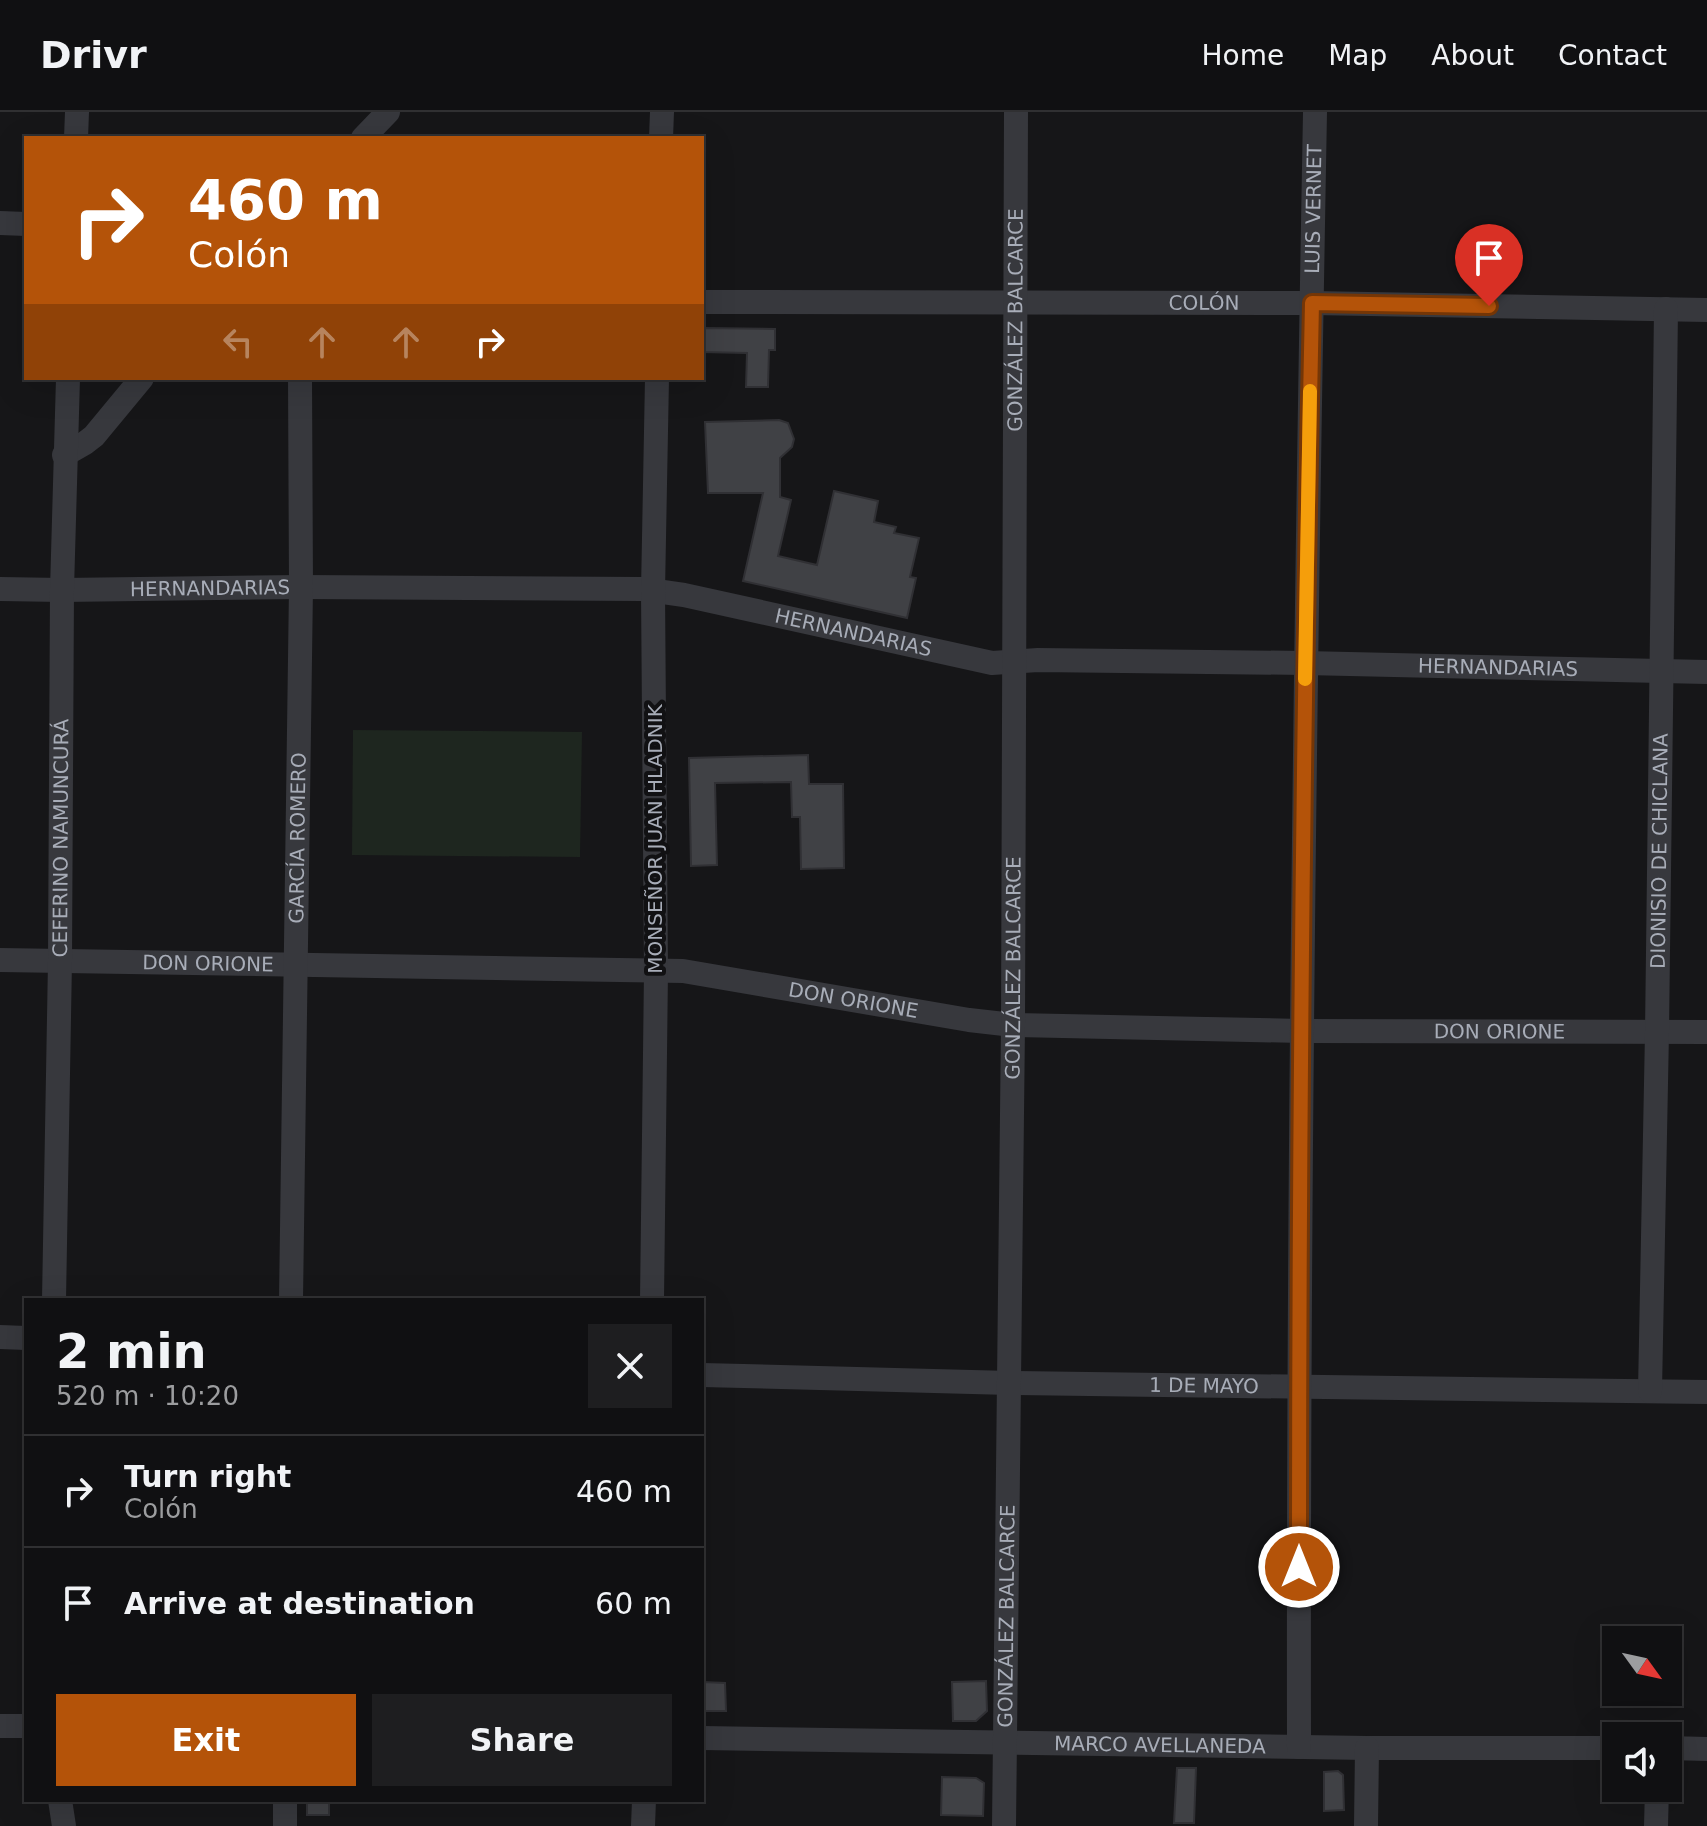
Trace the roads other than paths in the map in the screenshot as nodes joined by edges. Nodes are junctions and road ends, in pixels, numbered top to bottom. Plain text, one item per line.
1 (77, 112) edge
2 (388, 112) edge
3 (662, 112) edge
4 (1016, 112) edge
5 (1315, 112) edge
6 (76, 136) edge
7 (365, 136) edge
8 (661, 136) edge
9 (0, 223) edge
10 (24, 224) edge
11 (704, 302) edge
12 (1015, 303) junction
13 (1312, 303) junction
14 (1666, 309) junction
15 (1707, 310) edge
16 (68, 380) edge
17 (140, 380) edge
18 (300, 380) edge
19 (657, 380) edge
20 (64, 455) junction
21 (301, 587) junction
22 (0, 589) edge
23 (62, 590) junction
24 (653, 591) junction
25 (1013, 661) junction
26 (1305, 663) junction
27 (1660, 671) junction
28 (1707, 672) edge
29 (0, 960) edge
30 (60, 961) junction
31 (295, 964) junction
32 (656, 971) junction
33 (1013, 1025) junction
34 (1302, 1031) junction
35 (1657, 1032) junction
36 (1707, 1032) edge
37 (54, 1298) edge
38 (291, 1298) edge
39 (652, 1298) edge
40 (0, 1337) edge
41 (24, 1338) edge
42 (704, 1375) edge
43 (1010, 1383) junction
44 (1298, 1387) junction
45 (1650, 1391) junction
46 (1707, 1392) edge
47 (0, 1726) edge
48 (24, 1726) edge
49 (704, 1738) edge
50 (1005, 1742) junction
51 (1299, 1747) junction
52 (1367, 1748) junction
53 (1602, 1748) edge
54 (1682, 1748) edge
55 (1707, 1749) edge
56 (60, 1802) edge
57 (285, 1802) edge
58 (644, 1802) edge
59 (1657, 1802) edge
60 (64, 1826) edge
61 (285, 1826) edge
62 (643, 1826) edge
63 (1004, 1826) edge
64 (1366, 1826) edge
65 (1656, 1826) edge

1 - 6 street
2 - 7 street
3 - 8 street
4 - 12 street, GONZÁLEZ BALCARCE
5 - 13 street, LUIS VERNET
9 - 10 street
11 - 12 street, COLÓN
12 - 13 street, COLÓN
12 - 25 street, GONZÁLEZ BALCARCE
13 - 14 street, COLÓN
13 - 26 street, LUIS VERNET
14 - 15 street, COLÓN
14 - 27 street, DIONISIO DE CHICLANA
16 - 20 street, CEFERINO NAMUNCURÁ
17 - 20 street
18 - 21 street, GARCÍA ROMERO
19 - 24 street, MONSEÑOR JUAN HLADNIK
20 - 23 street, CEFERINO NAMUNCURÁ
21 - 23 street, HERNANDARIAS
21 - 24 street, HERNANDARIAS
21 - 31 street, GARCÍA ROMERO
22 - 23 street, HERNANDARIAS
23 - 30 street, CEFERINO NAMUNCURÁ
24 - 25 street, HERNANDARIAS
24 - 32 street, MONSEÑOR JUAN HLADNIK
25 - 26 street, HERNANDARIAS
25 - 33 street, GONZÁLEZ BALCARCE
26 - 27 street, HERNANDARIAS
26 - 34 street, LUIS VERNET
27 - 28 street, HERNANDARIAS
27 - 35 street, DIONISIO DE CHICLANA
29 - 30 street, DON ORIONE
30 - 31 street, DON ORIONE
30 - 37 street, CEFERINO NAMUNCURÁ
31 - 32 street, DON ORIONE
31 - 38 street, GARCÍA ROMERO
32 - 33 street, DON ORIONE
32 - 39 street, MONSEÑOR JUAN HLADNIK
33 - 34 street, DON ORIONE
33 - 43 street, GONZÁLEZ BALCARCE
34 - 35 street, DON ORIONE
34 - 44 street, LUIS VERNET
35 - 36 street, DON ORIONE
35 - 45 street, DIONISIO DE CHICLANA
40 - 41 street
42 - 43 street, 1 DE MAYO
43 - 44 street, 1 DE MAYO
43 - 50 street, GONZÁLEZ BALCARCE
44 - 45 street, 1 DE MAYO
44 - 51 street, LUIS VERNET
45 - 46 street, 1 DE MAYO
47 - 48 street
49 - 50 street, MARCO AVELLANEDA
50 - 51 street, MARCO AVELLANEDA
50 - 63 street, GONZÁLEZ BALCARCE
51 - 52 street, MARCO AVELLANEDA
52 - 53 street, MARCO AVELLANEDA
52 - 64 street
54 - 55 street
56 - 60 street
57 - 61 street
58 - 62 street
59 - 65 street

